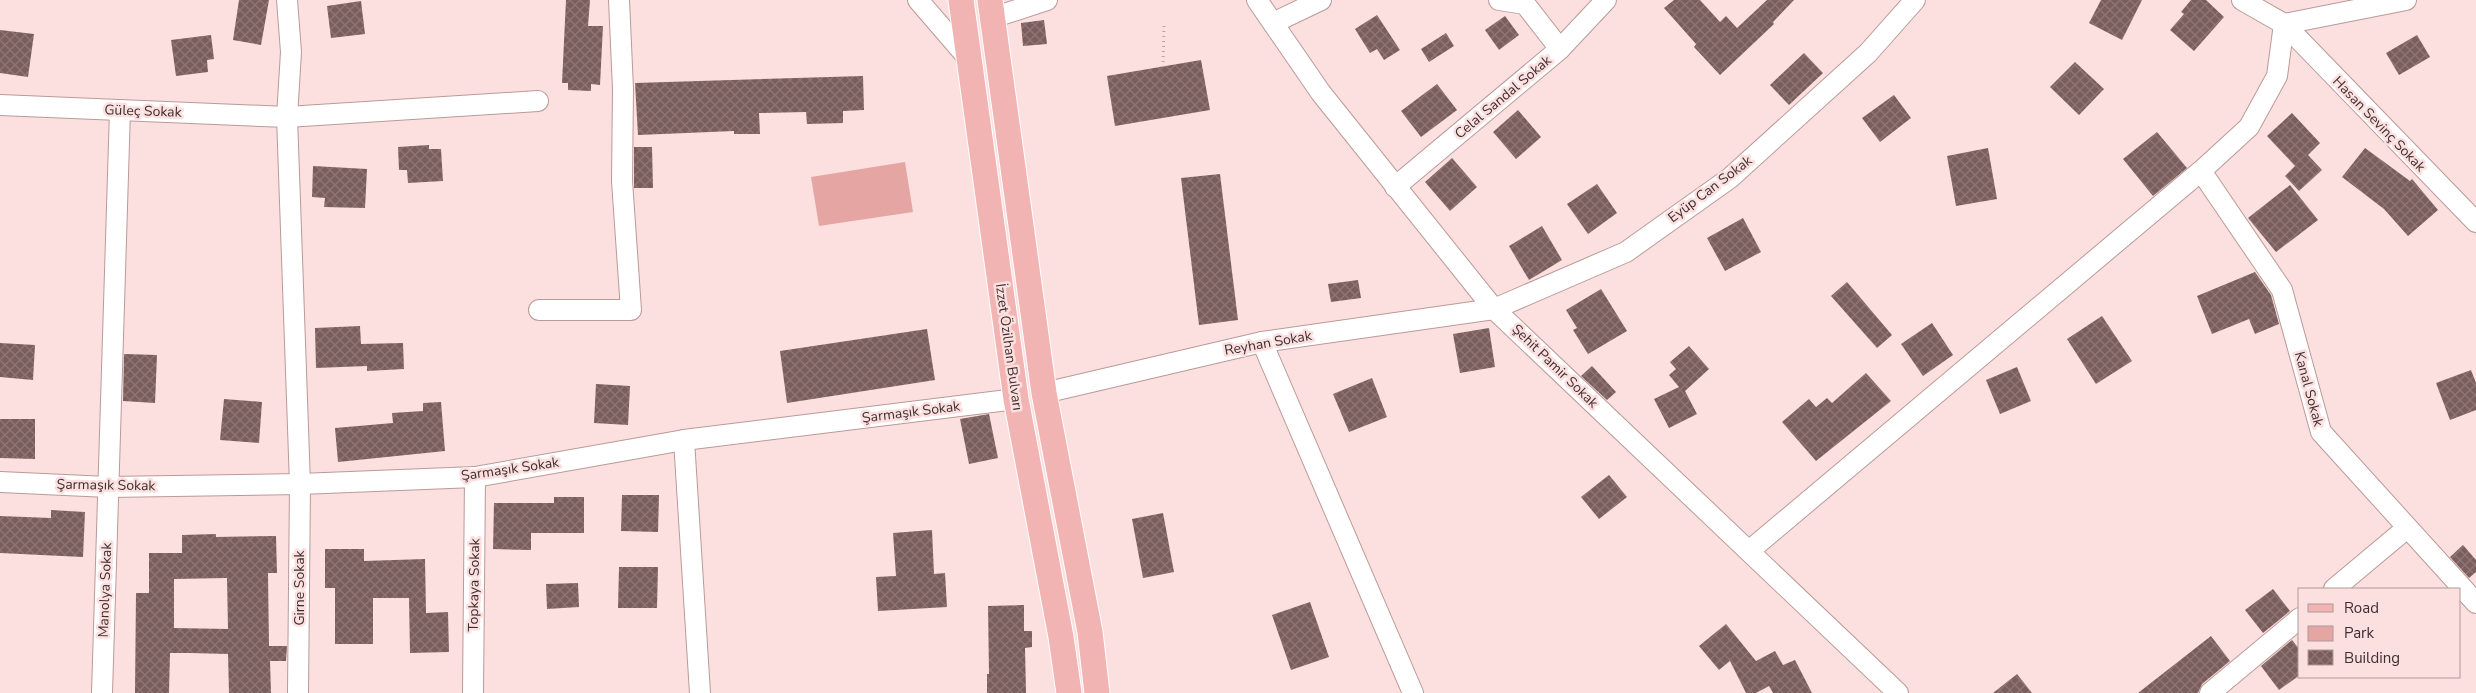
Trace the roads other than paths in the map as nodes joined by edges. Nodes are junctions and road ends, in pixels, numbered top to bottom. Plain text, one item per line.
1 (287, 0) edge
2 (620, 0) edge
3 (918, 0) edge
4 (961, 0) edge
5 (1047, 0) edge
6 (1257, 0) edge
7 (1321, 0) edge
8 (1498, 0) edge
9 (1606, 0) edge
10 (1915, 0) edge
11 (2242, 0) edge
12 (2406, 0) edge
13 (991, 9) edge
14 (1273, 23) junction
15 (2284, 24) junction
16 (1560, 49) junction
17 (968, 58) junction
18 (538, 101) dead end
19 (0, 105) edge
20 (120, 110) junction
21 (287, 117) junction
22 (2201, 172) junction
23 (1395, 187) junction
24 (2476, 222) edge
25 (1494, 309) junction
26 (539, 310) dead end
27 (1262, 342) junction
28 (1044, 393) junction
29 (1016, 399) junction
30 (684, 440) junction
31 (475, 477) junction
32 (0, 482) edge
33 (300, 484) junction
34 (108, 487) junction
35 (2407, 528) junction
36 (1749, 551) junction
37 (2335, 588) edge
38 (2476, 603) edge
39 (2298, 620) edge
40 (102, 693) edge
41 (298, 693) edge
42 (473, 693) edge
43 (700, 693) edge
44 (1068, 693) edge
45 (1097, 693) edge
46 (1413, 693) edge
47 (1898, 693) edge
48 (2210, 693) edge

1 - 21 street, Girne Sokak
2 - 26 street
3 - 17 street
4 - 17 main road, İzzet Özilhan Bulvarı
5 - 13 street
6 - 14 street, Şehit Pamir Sokak
7 - 14 street
8 - 16 street
9 - 16 street, Celal Sandal Sokak
10 - 25 street, Eyüp Can Sokak
11 - 15 street, Hasan Sevinç Sokak
12 - 15 street
13 - 28 main road, İzzet Özilhan Bulvarı
14 - 23 street, Şehit Pamir Sokak
15 - 22 street
15 - 24 street, Hasan Sevinç Sokak
16 - 23 street, Celal Sandal Sokak
17 - 29 main road, İzzet Özilhan Bulvarı
18 - 21 street, Güleç Sokak
19 - 20 street, Güleç Sokak
20 - 21 street, Güleç Sokak
20 - 34 street, Manolya Sokak
21 - 33 street, Girne Sokak
22 - 35 street, Kanal Sokak
22 - 36 street
23 - 25 street, Şehit Pamir Sokak
25 - 27 street, Reyhan Sokak
25 - 36 street, Şehit Pamir Sokak
27 - 28 street, Reyhan Sokak
27 - 46 street
28 - 29 main road
28 - 45 main road, İzzet Özilhan Bulvarı
29 - 30 street, Şarmaşık Sokak
29 - 44 main road, İzzet Özilhan Bulvarı
30 - 31 street, Şarmaşık Sokak
30 - 43 street
31 - 33 street, Şarmaşık Sokak
31 - 42 street, Topkaya Sokak
32 - 34 street, Şarmaşık Sokak
33 - 34 street, Şarmaşık Sokak
33 - 41 street, Girne Sokak
34 - 40 street, Manolya Sokak
35 - 37 street
35 - 38 street, Kanal Sokak
36 - 47 street, Şehit Pamir Sokak
39 - 48 street

